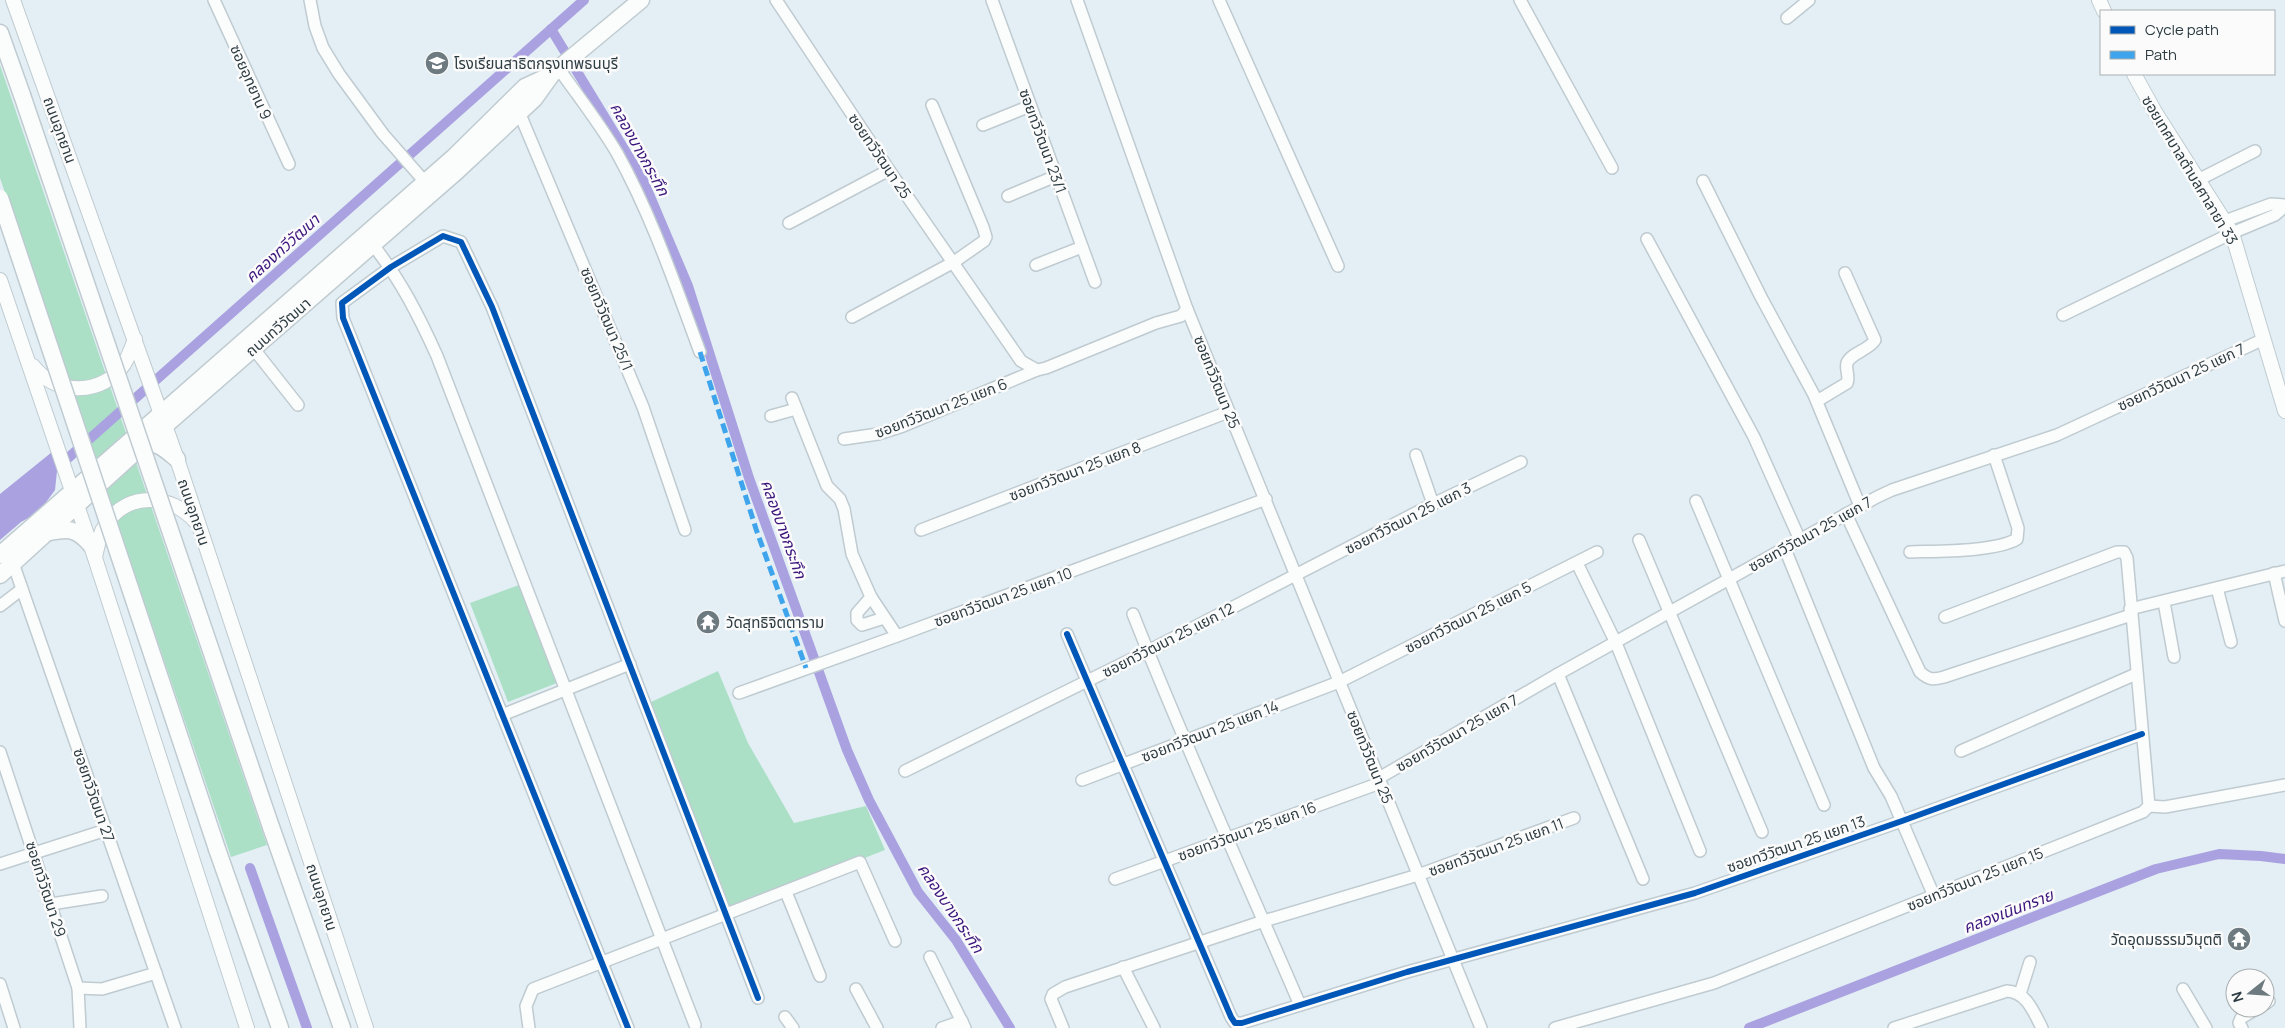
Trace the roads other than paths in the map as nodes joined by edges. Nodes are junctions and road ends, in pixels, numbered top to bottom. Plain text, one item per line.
1 (14, 0) edge
2 (214, 0) edge
3 (310, 0) edge
4 (641, 0) edge
5 (776, 0) edge
6 (992, 0) edge
7 (1077, 0) edge
8 (1219, 0) edge
9 (1520, 0) edge
10 (1809, 0) edge
11 (1787, 18) dead end
12 (0, 33) edge
13 (563, 65) junction
14 (2135, 75) edge
15 (932, 106) dead end
16 (1030, 106) junction
17 (519, 112) junction
18 (983, 125) dead end
19 (2255, 151) dead end
20 (289, 164) dead end
21 (1612, 168) dead end
22 (888, 170) junction
23 (1056, 176) junction
24 (2198, 180) junction
25 (1703, 181) dead end
26 (425, 182) junction
27 (1008, 196) dead end
28 (0, 198) edge
29 (2285, 206) edge
30 (789, 223) dead end
31 (2228, 227) junction
32 (1646, 240) dead end
33 (373, 245) junction
34 (1082, 247) junction
35 (954, 262) junction
36 (1036, 266) dead end
37 (1338, 266) dead end
38 (391, 267) junction
39 (1845, 273) dead end
40 (0, 280) edge
41 (1095, 282) dead end
42 (1187, 309) junction
43 (2063, 315) dead end
44 (852, 317) dead end
45 (135, 339) junction
46 (2264, 339) junction
47 (253, 348) junction
48 (700, 352) dead end
49 (29, 362) junction
50 (1037, 370) junction
51 (2282, 387) edge
52 (1816, 401) junction
53 (298, 405) dead end
54 (2285, 411) edge
55 (1228, 412) junction
56 (161, 416) junction
57 (771, 416) dead end
58 (844, 440) dead end
59 (145, 443) junction
60 (1416, 455) dead end
61 (1994, 455) junction
62 (176, 459) junction
63 (1521, 462) dead end
64 (73, 493) junction
65 (1266, 499) junction
66 (1696, 501) dead end
67 (1433, 504) junction
68 (1860, 506) junction
69 (1846, 514) junction
70 (199, 525) junction
71 (685, 530) dead end
72 (921, 530) dead end
73 (45, 533) junction
74 (1639, 540) dead end
75 (1800, 540) junction
76 (1785, 549) junction
77 (93, 551) junction
78 (1598, 552) dead end
79 (1910, 552) dead end
80 (6, 559) edge
81 (1577, 563) junction
82 (2280, 572) edge
83 (0, 575) edge
84 (1296, 576) junction
85 (1728, 580) junction
86 (2217, 588) junction
87 (22, 589) junction
88 (870, 597) junction
89 (2164, 602) junction
90 (0, 606) edge
91 (2131, 612) junction
92 (1671, 613) junction
93 (1133, 614) dead end
94 (1945, 617) dead end
95 (884, 618) junction
96 (2285, 622) edge
97 (1067, 634) dead end
98 (897, 636) junction
99 (2231, 642) dead end
100 (1616, 643) junction
101 (1148, 651) junction
102 (2174, 657) dead end
103 (630, 664) junction
104 (1558, 674) junction
105 (2136, 674) junction
106 (1087, 680) junction
107 (1339, 682) junction
108 (566, 690) junction
109 (739, 693) dead end
110 (502, 715) junction
111 (2142, 734) junction
112 (1184, 741) junction
113 (1962, 751) dead end
114 (0, 752) edge
115 (1122, 764) junction
116 (905, 771) dead end
117 (1082, 780) dead end
118 (1379, 781) junction
119 (2285, 785) edge
120 (1824, 805) dead end
121 (2149, 806) junction
122 (1574, 818) dead end
123 (1902, 821) junction
124 (106, 830) junction
125 (1762, 832) dead end
126 (1229, 838) junction
127 (1700, 851) dead end
128 (34, 853) junction
129 (1165, 861) junction
130 (0, 864) edge
131 (1418, 875) junction
132 (1115, 879) dead end
133 (1643, 879) dead end
134 (786, 892) junction
135 (102, 896) dead end
136 (1934, 896) junction
137 (51, 904) junction
138 (726, 915) junction
139 (1264, 922) junction
140 (663, 939) junction
141 (895, 941) dead end
142 (1200, 942) junction
143 (930, 957) dead end
144 (1453, 960) junction
145 (602, 962) junction
146 (2030, 962) dead end
147 (1123, 966) junction
148 (156, 973) junction
149 (820, 976) dead end
150 (0, 984) edge
151 (78, 988) junction
152 (856, 989) dead end
153 (2183, 989) dead end
154 (2020, 994) junction
155 (758, 998) dead end
156 (1300, 1005) junction
157 (785, 1017) dead end
158 (964, 1024) edge
159 (696, 1025) dead end
160 (14, 1028) edge
161 (80, 1028) edge
162 (175, 1028) edge
163 (247, 1028) edge
164 (280, 1028) edge
165 (342, 1028) edge
166 (366, 1028) edge
167 (529, 1028) edge
168 (628, 1028) edge
169 (793, 1028) edge
170 (878, 1028) edge
171 (942, 1028) edge
172 (1063, 1028) edge
173 (1154, 1028) edge
174 (1481, 1028) edge
175 (1555, 1028) edge
176 (1894, 1028) edge
177 (2042, 1028) edge
178 (2206, 1028) edge

1 - 45 street, ถนนอุทยาน
2 - 20 street, ซอยอุทยาน 9
3 - 26 street
4 - 13 main road, ถนนทวีวัฒนา
5 - 22 street, ซอยทวีวัฒนา 25
6 - 16 street, ซอยทวีวัฒนา 23/1
7 - 42 street, ซอยทวีวัฒนา 25
8 - 37 street
9 - 21 street
10 - 11 street
12 - 165 main road, ถนนอุทยาน, bridge
13 - 17 main road, ถนนทวีวัฒนา
13 - 26 main road, ถนนทวีวัฒนา
13 - 48 street
14 - 24 street, ซอยเทศบาลตำบลศาลายา 33
15 - 35 street
16 - 18 street
16 - 23 street, ซอยทวีวัฒนา 23/1
17 - 33 main road, ถนนทวีวัฒนา
17 - 71 street, ซอยทวีวัฒนา 25/1
19 - 24 street
22 - 30 street
22 - 35 street, ซอยทวีวัฒนา 25
23 - 27 street
23 - 34 street, ซอยทวีวัฒนา 23/1
24 - 31 street, ซอยเทศบาลตำบลศาลายา 33
25 - 52 street
26 - 56 main road, ถนนทวีวัฒนา
28 - 164 main road, bridge
29 - 31 street
31 - 43 street
31 - 46 street, ซอยเทศบาลตำบลศาลายา 33
32 - 75 street
33 - 38 street
33 - 47 main road, ถนนทวีวัฒนา
34 - 36 street
34 - 41 street, ซอยทวีวัฒนา 23/1
35 - 44 street
35 - 50 street, ซอยทวีวัฒนา 25
38 - 103 street
38 - 108 street
38 - 110 street
39 - 52 street
40 - 49 street
42 - 50 street
42 - 55 street, ซอยทวีวัฒนา 25
45 - 49 street
45 - 56 street, ถนนอุทยาน
46 - 51 street, ซอยเทศบาลตำบลศาลายา 33
46 - 61 street, ซอยทวีวัฒนา 25 แยก 7
47 - 53 street
47 - 56 main road, ถนนทวีวัฒนา
49 - 64 street
50 - 58 street, ซอยทวีวัฒนา 25 แยก 6
51 - 54 street, ซอยเทศบาลตำบลศาลายา 33
52 - 68 street
55 - 65 street, ซอยทวีวัฒนา 25
55 - 72 street, ซอยทวีวัฒนา 25 แยก 8
56 - 59 main road, ถนนทวีวัฒนา
56 - 62 street, ถนนอุทยาน
56 - 64 main road, ถนนทวีวัฒนา
57 - 88 street
59 - 62 main road
59 - 64 main road, ถนนทวีวัฒนา
60 - 67 street
61 - 68 street, ซอยทวีวัฒนา 25 แยก 7
61 - 79 street
62 - 70 street, ถนนอุทยาน
63 - 67 street, ซอยทวีวัฒนา 25 แยก 3
64 - 73 main road, ถนนทวีวัฒนา
64 - 77 street
64 - 80 main road, ถนนทวีวัฒนา
65 - 84 street, ซอยทวีวัฒนา 25
65 - 98 street, ซอยทวีวัฒนา 25 แยก 10
66 - 85 street
67 - 84 street, ซอยทวีวัฒนา 25 แยก 3
68 - 69 street, ซอยทวีวัฒนา 25 แยก 7
69 - 75 street, ซอยทวีวัฒนา 25 แยก 7
69 - 91 street
70 - 77 street
70 - 166 street, ถนนอุทยาน
73 - 77 main road
73 - 80 main road, ถนนทวีวัฒนา
74 - 92 street
75 - 76 street, ซอยทวีวัฒนา 25 แยก 7
76 - 85 street, ซอยทวีวัฒนา 25 แยก 7
76 - 123 street
77 - 163 street
78 - 81 street, ซอยทวีวัฒนา 25 แยก 5
80 - 83 main road, ถนนทวีวัฒนา
80 - 87 street, ซอยทวีวัฒนา 27
81 - 100 street
81 - 107 street, ซอยทวีวัฒนา 25 แยก 5
82 - 86 street
82 - 96 street
84 - 101 street, ซอยทวีวัฒนา 25 แยก 12
84 - 107 street, ซอยทวีวัฒนา 25
85 - 92 street, ซอยทวีวัฒนา 25 แยก 7
85 - 120 street
86 - 89 street
86 - 99 street
87 - 90 street
87 - 124 street, ซอยทวีวัฒนา 27
88 - 95 street
88 - 95 street
89 - 91 street
89 - 102 street
91 - 94 street
91 - 105 street
92 - 100 street, ซอยทวีวัฒนา 25 แยก 7
92 - 125 street
93 - 101 street
95 - 98 street
97 - 106 street
98 - 109 street, ซอยทวีวัฒนา 25 แยก 10
100 - 104 street, ซอยทวีวัฒนา 25 แยก 7
100 - 127 street
101 - 106 street, ซอยทวีวัฒนา 25 แยก 12
101 - 112 street
103 - 108 street
103 - 138 street
104 - 118 street, ซอยทวีวัฒนา 25 แยก 7
104 - 133 street
105 - 111 street
105 - 113 street
106 - 115 street
106 - 116 street, ซอยทวีวัฒนา 25 แยก 12
107 - 112 street, ซอยทวีวัฒนา 25 แยก 14
107 - 118 street, ซอยทวีวัฒนา 25
108 - 110 street
108 - 140 street
110 - 145 street
111 - 121 street
111 - 123 street, ซอยทวีวัฒนา 25 แยก 13
112 - 115 street, ซอยทวีวัฒนา 25 แยก 14
112 - 126 street
114 - 128 street, ซอยทวีวัฒนา 29
115 - 117 street, ซอยทวีวัฒนา 25 แยก 14
115 - 129 street
118 - 126 street, ซอยทวีวัฒนา 25 แยก 16
118 - 131 street, ซอยทวีวัฒนา 25
119 - 121 street
121 - 136 street, ซอยทวีวัฒนา 25 แยก 15
122 - 131 street, ซอยทวีวัฒนา 25 แยก 11
123 - 136 street
123 - 144 street, ซอยทวีวัฒนา 25 แยก 13
124 - 128 street
124 - 148 street, ซอยทวีวัฒนา 27
126 - 129 street, ซอยทวีวัฒนา 25 แยก 16
126 - 139 street
128 - 130 street
128 - 137 street, ซอยทวีวัฒนา 29
129 - 132 street, ซอยทวีวัฒนา 25 แยก 16
129 - 142 street
131 - 139 street, ซอยทวีวัฒนา 25 แยก 11
131 - 144 street, ซอยทวีวัฒนา 25
134 - 138 street
134 - 141 street
134 - 149 street
135 - 137 street
136 - 175 street, ซอยทวีวัฒนา 25 แยก 15
137 - 151 street, ซอยทวีวัฒนา 29
138 - 140 street
138 - 155 street
139 - 142 street, ซอยทวีวัฒนา 25 แยก 11
139 - 156 street
140 - 145 street
140 - 159 street
142 - 147 street, ซอยทวีวัฒนา 25 แยก 11
142 - 156 street, ซอยทวีวัฒนา 25 แยก 13
143 - 158 street
144 - 156 street, ซอยทวีวัฒนา 25 แยก 13
144 - 174 street, ซอยทวีวัฒนา 25
145 - 167 street
145 - 168 street
146 - 154 street
147 - 172 street, ซอยทวีวัฒนา 25 แยก 11
147 - 173 street
148 - 151 street
148 - 162 street, ซอยทวีวัฒนา 27
150 - 160 street
151 - 161 street, ซอยทวีวัฒนา 29
152 - 170 street
153 - 178 street
154 - 176 street
154 - 177 street
157 - 169 street
158 - 171 street

